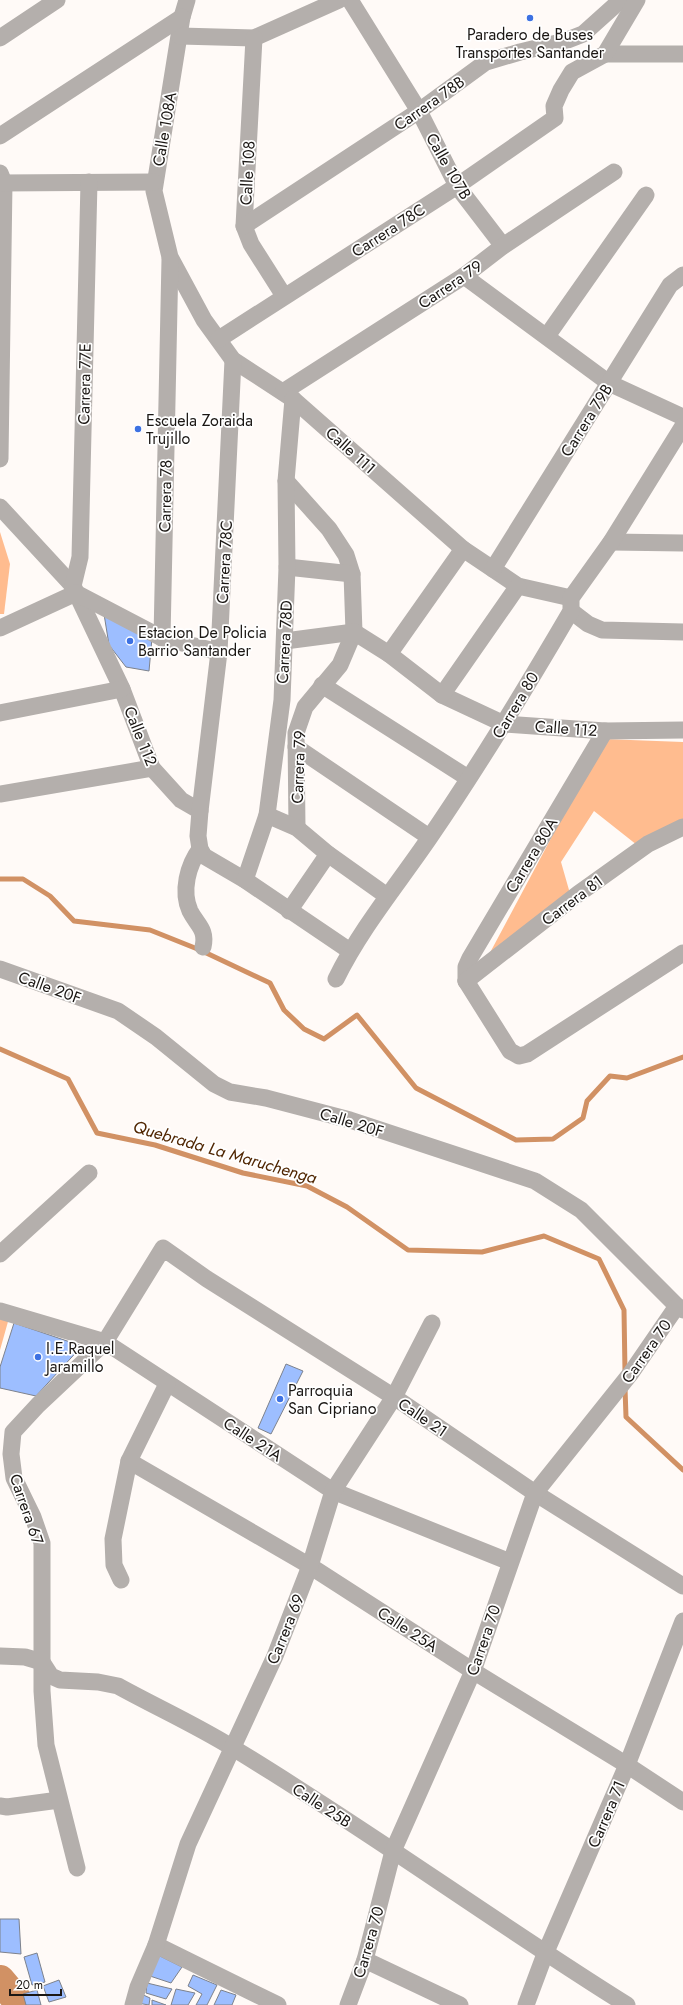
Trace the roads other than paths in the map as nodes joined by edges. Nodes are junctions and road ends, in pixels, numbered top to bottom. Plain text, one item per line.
1 (57, 0) edge
2 (187, 0) edge
3 (339, 0) edge
4 (350, 0) edge
5 (621, 0) edge
6 (637, 0) edge
7 (182, 17) junction
8 (180, 36) junction
9 (0, 38) edge
10 (254, 38) junction
11 (605, 54) junction
12 (683, 54) edge
13 (419, 111) junction
14 (0, 136) edge
15 (614, 172) dead end
16 (1, 180) edge
17 (89, 182) junction
18 (154, 182) junction
19 (457, 186) junction
20 (646, 195) dead end
21 (244, 226) junction
22 (504, 246) junction
23 (170, 256) junction
24 (683, 275) edge
25 (464, 276) junction
26 (284, 296) junction
27 (547, 336) junction
28 (218, 339) junction
29 (233, 360) junction
30 (609, 383) junction
31 (288, 395) junction
32 (683, 417) edge
33 (683, 426) edge
34 (0, 459) edge
35 (286, 481) junction
36 (0, 507) edge
37 (610, 542) junction
38 (683, 543) edge
39 (463, 549) junction
40 (288, 567) junction
41 (493, 569) junction
42 (352, 574) junction
43 (518, 586) junction
44 (74, 589) junction
45 (571, 604) junction
46 (0, 628) edge
47 (354, 632) junction
48 (683, 632) edge
49 (162, 638) junction
50 (285, 641) junction
51 (219, 652) junction
52 (389, 654) junction
53 (322, 685) junction
54 (122, 689) junction
55 (442, 695) junction
56 (0, 713) edge
57 (504, 724) junction
58 (683, 730) edge
59 (605, 731) junction
60 (296, 747) junction
61 (152, 768) junction
62 (468, 778) junction
63 (0, 794) edge
64 (200, 811) junction
65 (267, 815) junction
66 (297, 828) junction
67 (682, 828) edge
68 (430, 837) junction
69 (200, 849) junction
70 (328, 854) junction
71 (245, 880) junction
72 (387, 896) junction
73 (290, 911) junction
74 (203, 947) dead end
75 (350, 951) junction
76 (683, 953) edge
77 (0, 969) edge
78 (336, 979) dead end
79 (466, 981) junction
80 (90, 1173) dead end
81 (163, 1248) joint
82 (0, 1254) edge
83 (680, 1308) edge
84 (0, 1311) edge
85 (432, 1323) dead end
86 (105, 1342) junction
87 (167, 1384) junction
88 (394, 1397) junction
89 (129, 1461) junction
90 (333, 1491) junction
91 (535, 1493) junction
92 (510, 1562) junction
93 (310, 1566) junction
94 (121, 1580) dead end
95 (683, 1586) edge
96 (683, 1621) edge
97 (0, 1656) edge
98 (42, 1662) junction
99 (473, 1670) junction
100 (232, 1747) junction
101 (627, 1765) junction
102 (60, 1800) junction
103 (683, 1802) edge
104 (0, 1806) edge
105 (393, 1851) junction
106 (77, 1868) dead end
107 (156, 1945) junction
108 (545, 1954) junction
109 (365, 1960) junction
110 (133, 2005) edge
111 (278, 2005) edge
112 (348, 2005) edge
113 (460, 2005) edge
114 (526, 2005) edge
115 (627, 2005) edge

1 - 9 street
2 - 7 street, Calle 108A
3 - 10 street
4 - 13 street, Calle 107B
5 - 13 street, Carrera 78B
6 - 11 street
7 - 8 street, Calle 108A
7 - 14 street
8 - 10 street
8 - 18 street, Calle 108A
10 - 21 street, Calle 108
11 - 12 street
11 - 19 street, Carrera 78C
13 - 19 street, Calle 107B
13 - 21 street, Carrera 78B
15 - 22 street, Carrera 79
16 - 17 street
16 - 34 street
17 - 18 street
17 - 44 street, Carrera 77E
18 - 23 street, Calle 108A
19 - 22 street, Calle 107B
19 - 26 street, Carrera 78C
20 - 27 street
21 - 26 street, Calle 108
22 - 25 street, Carrera 79
23 - 28 street, Calle 111
23 - 49 street, Carrera 78
24 - 30 street, Carrera 79B
25 - 27 street
25 - 31 street, Carrera 79
26 - 28 street, Carrera 78C
27 - 30 street
28 - 29 street, Calle 111
29 - 31 street, Calle 111
29 - 51 street, Carrera 78C
30 - 32 street
30 - 41 street, Carrera 79B
31 - 35 street, Carrera 78D
31 - 39 street, Calle 111
33 - 37 street, Carrera 80
35 - 40 street, Carrera 78D
35 - 42 street, Carrera 79
36 - 44 street, Calle 112
37 - 38 street
37 - 45 street, Carrera 80
39 - 41 street, Calle 111
39 - 52 street
40 - 42 street
40 - 50 street, Carrera 78D
41 - 43 street, Calle 111
42 - 47 street, Carrera 79
43 - 45 street, Calle 111
43 - 55 street
44 - 46 street
44 - 49 street
44 - 54 street, Calle 112
45 - 48 street, Calle 111
45 - 57 street, Carrera 80
47 - 50 street
47 - 52 street, Calle 112
47 - 53 street, Carrera 79
49 - 51 street
50 - 65 street, Carrera 78D
51 - 64 street, Carrera 78C
52 - 55 street, Calle 112
53 - 60 street, Carrera 79
53 - 62 street
54 - 56 street
54 - 61 street, Calle 112
55 - 57 street, Calle 112
57 - 59 street, Calle 112
57 - 62 street, Carrera 80
58 - 59 street, Calle 112
59 - 79 street, Carrera 80A
60 - 66 street, Carrera 79
60 - 68 street
61 - 63 street
61 - 64 street, Calle 112
62 - 68 street, Carrera 80
64 - 69 street
65 - 66 street
65 - 71 street, Carrera 78D
66 - 70 street
67 - 79 street, Carrera 81
68 - 72 street, Carrera 80
69 - 71 street
69 - 74 street
70 - 72 street
70 - 73 street
71 - 73 street
72 - 75 street, Carrera 80
73 - 75 street
75 - 78 street, Carrera 80
76 - 79 street
77 - 83 street, Calle 20F
80 - 82 street
81 - 86 street, Carrera 67
81 - 88 street, Calle 21
83 - 91 street, Carrera 70
84 - 86 street, Calle 21A
85 - 88 street, Carrera 69
86 - 87 street, Calle 21A
86 - 98 street, Carrera 67
87 - 89 street
87 - 90 street, Calle 21A
88 - 90 street, Carrera 69
88 - 91 street, Calle 21
89 - 93 street, Calle 25A
89 - 94 street
90 - 92 street, Calle 21A
90 - 93 street, Carrera 69
91 - 92 street, Carrera 70
91 - 95 street, Calle 21
92 - 99 street, Carrera 70
93 - 99 street, Calle 25A
93 - 100 street, Carrera 69
96 - 101 street, Carrera 71
97 - 98 street
98 - 100 street, Calle 25B
98 - 102 street, Carrera 67
99 - 101 street, Calle 25A
99 - 105 street, Carrera 70
100 - 105 street, Calle 25B
100 - 107 street, Carrera 69
101 - 103 street, Calle 25A
101 - 108 street, Carrera 71
102 - 104 street
102 - 106 street, Carrera 67
105 - 108 street, Calle 25B
105 - 109 street, Carrera 70
107 - 110 street, Carrera 69
107 - 111 street
108 - 114 street, Carrera 71
108 - 115 street, Calle 25B
109 - 112 street, Carrera 70
109 - 113 street

